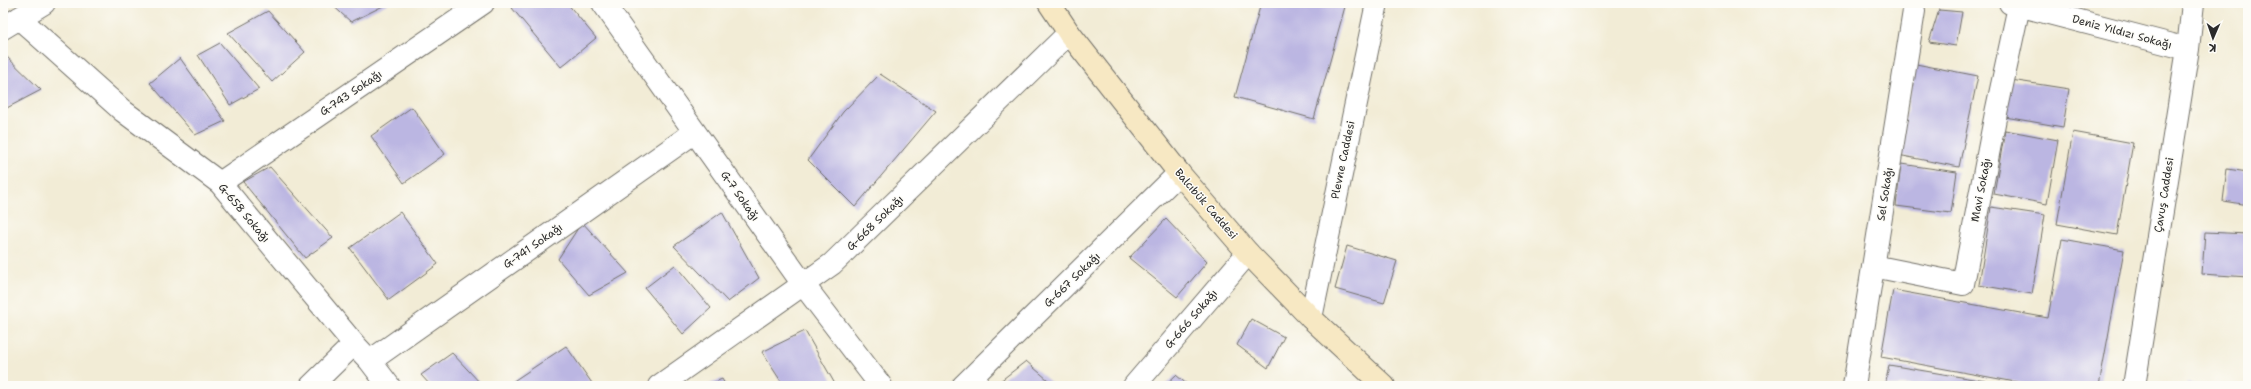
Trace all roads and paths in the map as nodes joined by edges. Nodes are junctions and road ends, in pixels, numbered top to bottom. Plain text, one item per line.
1 (44, 3) edge
2 (483, 3) edge
3 (602, 3) edge
4 (1049, 3) edge
5 (1377, 3) edge
6 (1912, 3) edge
7 (2193, 3) edge
8 (2014, 4) edge
9 (11, 23) edge
10 (1069, 34) junction
11 (2188, 49) junction
12 (695, 132) junction
13 (1179, 173) junction
14 (220, 183) junction
15 (1248, 253) junction
16 (1874, 266) junction
17 (803, 284) junction
18 (1311, 318) junction
19 (354, 344) junction
20 (370, 361) junction
21 (311, 386) edge
22 (389, 386) edge
23 (659, 386) edge
24 (881, 386) edge
25 (963, 386) edge
26 (1134, 386) edge
27 (1382, 386) edge
28 (1854, 386) edge
29 (2134, 386) edge

1 - 9 street
2 - 14 street, G-743 Sokağı
3 - 12 street, G-7 Sokağı
4 - 10 main road, Balcıbük Caddesi
5 - 18 street, Plevne Caddesi
6 - 16 street, Sel Sokağı
7 - 11 street, Çavuş Caddesi
8 - 11 street, Deniz Yıldızı Sokağı
8 - 16 street, Mavi Sokağı
9 - 14 street, G-658 Sokağı
10 - 13 main road, Balcıbük Caddesi
10 - 17 street, G-668 Sokağı
11 - 29 street, Çavuş Caddesi
12 - 17 street, G-7 Sokağı
12 - 20 street, G-741 Sokağı
13 - 15 main road, Balcıbük Caddesi
13 - 25 street, G-667 Sokağı
14 - 19 street, G-658 Sokağı
15 - 18 main road, Balcıbük Caddesi
15 - 26 street, G-666 Sokağı
16 - 28 street, Sel Sokağı
17 - 23 street, G-668 Sokağı
17 - 24 street, G-7 Sokağı
18 - 27 main road, Balcıbük Caddesi
19 - 20 street, G-658 Sokağı
19 - 21 street
20 - 22 street, G-658 Sokağı

